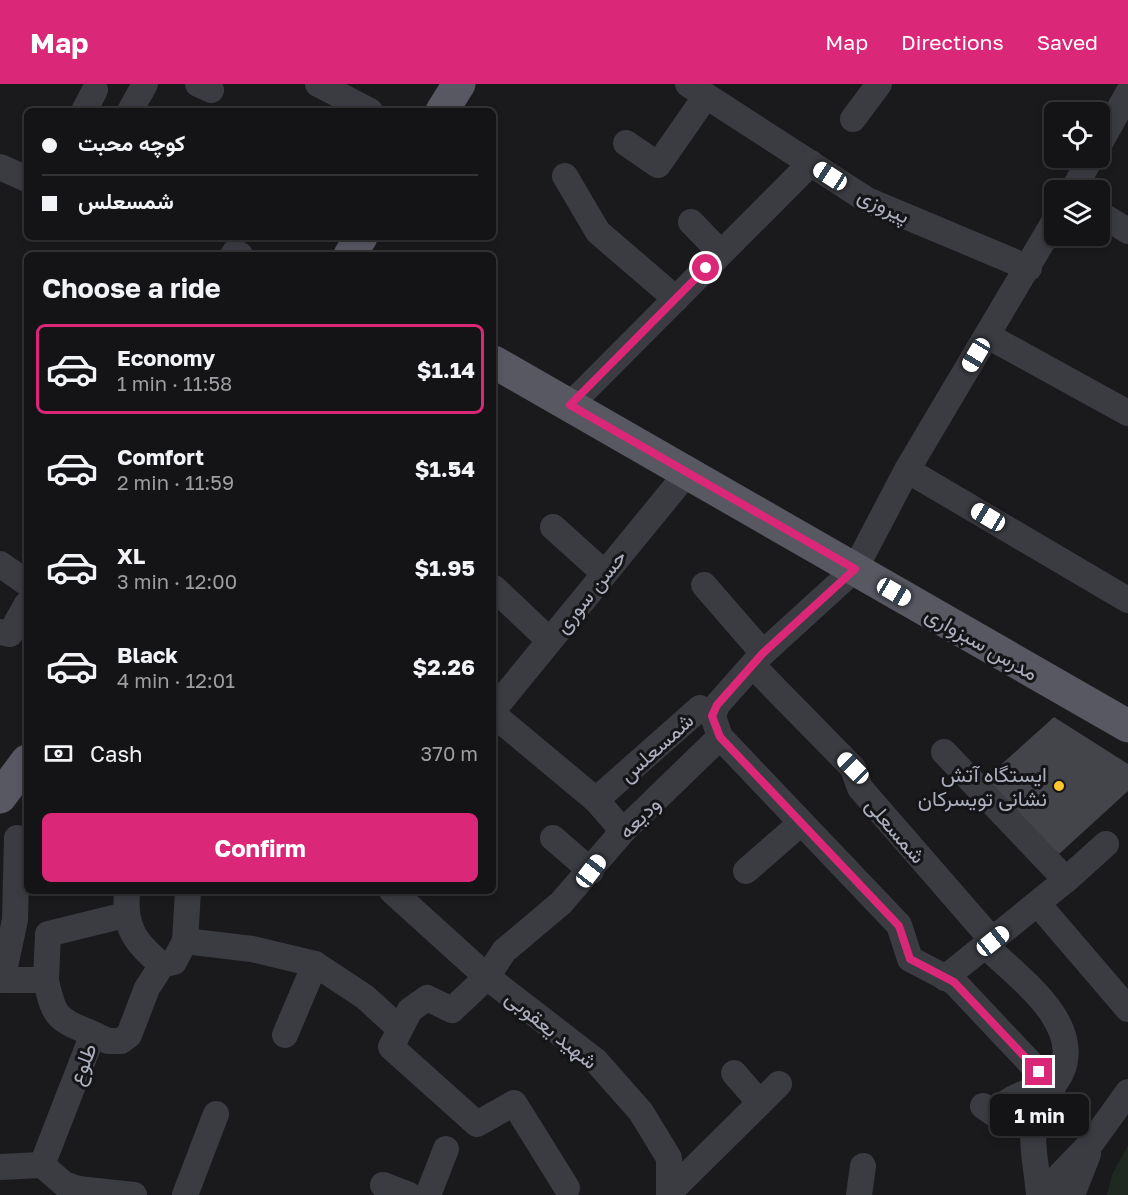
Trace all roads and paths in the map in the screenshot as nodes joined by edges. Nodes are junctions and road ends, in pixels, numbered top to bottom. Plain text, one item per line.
1 (145, 84) edge
2 (318, 84) edge
3 (459, 84) edge
4 (879, 84) edge
5 (697, 90) edge
6 (1128, 93) edge
7 (132, 108) edge
8 (364, 108) edge
9 (444, 108) edge
10 (853, 119) dead end
11 (1110, 125) edge
12 (626, 142) dead end
13 (811, 163) junction
14 (0, 167) edge
15 (565, 176) dead end
16 (24, 178) edge
17 (1110, 220) edge
18 (692, 222) dead end
19 (1128, 231) edge
20 (1044, 240) edge
21 (721, 253) junction
22 (1029, 268) junction
23 (676, 299) junction
24 (988, 336) junction
25 (496, 363) edge
26 (570, 405) junction
27 (1128, 413) edge
28 (908, 470) junction
29 (687, 473) junction
30 (553, 527) dead end
31 (0, 564) edge
32 (855, 569) junction
33 (604, 573) junction
34 (24, 581) edge
35 (704, 585) dead end
36 (496, 590) edge
37 (1128, 600) edge
38 (24, 609) edge
39 (0, 632) edge
40 (549, 640) junction
41 (758, 660) junction
42 (496, 706) edge
43 (496, 717) edge
44 (1128, 726) edge
45 (716, 727) junction
46 (944, 752) dead end
47 (16, 766) edge
48 (0, 797) edge
49 (596, 800) junction
50 (801, 823) junction
51 (623, 831) junction
52 (17, 838) dead end
53 (553, 838) dead end
54 (1106, 844) dead end
55 (591, 871) junction
56 (746, 871) dead end
57 (1066, 880) junction
58 (188, 894) edge
59 (395, 894) edge
60 (126, 903) edge
61 (1038, 904) junction
62 (185, 941) junction
63 (989, 944) junction
64 (315, 964) junction
65 (162, 965) junction
66 (487, 977) junction
67 (945, 978) junction
68 (1, 980) edge
69 (46, 980) junction
70 (1128, 1009) edge
71 (400, 1029) junction
72 (93, 1034) junction
73 (285, 1035) dead end
74 (734, 1073) dead end
75 (779, 1084) dead end
76 (1053, 1087) junction
77 (1128, 1092) edge
78 (760, 1103) junction
79 (983, 1106) dead end
80 (216, 1114) dead end
81 (1092, 1142) junction
82 (446, 1149) dead end
83 (42, 1165) junction
84 (0, 1167) edge
85 (863, 1167) dead end
86 (384, 1185) dead end
87 (74, 1192) edge
88 (564, 1193) edge
89 (667, 1194) edge
90 (134, 1195) edge
91 (185, 1195) edge
92 (408, 1195) edge
93 (428, 1195) edge
94 (860, 1195) edge
95 (1040, 1195) edge
96 (1072, 1195) edge

1 - 7 street
2 - 8 street
3 - 9 main road
4 - 10 street
5 - 12 street
5 - 13 street, پیروزی
6 - 11 street
13 - 21 street
13 - 22 street, پیروزی
14 - 16 street
15 - 23 street
17 - 19 street
18 - 21 street
20 - 22 street, ودیعه
21 - 23 street
22 - 24 street, ودیعه
23 - 26 street
24 - 27 street
24 - 28 street, ودیعه
25 - 26 main road, مدرس سبزواری
26 - 29 main road, مدرس سبزواری
28 - 32 street, ودیعه
28 - 37 street
29 - 32 main road, مدرس سبزواری
29 - 33 street, حسن سوری
30 - 33 street
31 - 34 street
32 - 41 street, ودیعه
32 - 44 main road, مدرس سبزواری
33 - 40 street, حسن سوری
35 - 41 street, شمسعلی
36 - 40 street
38 - 39 street
40 - 42 street, حسن سوری
41 - 45 street, ودیعه
41 - 63 street, شمسعلی
43 - 49 street
45 - 49 street, شمسعلس
45 - 50 street, شمسعلس
45 - 51 street, ودیعه
46 - 57 street
47 - 48 main road
49 - 51 street
50 - 56 street
50 - 67 street, شمسعلس
51 - 55 street, ودیعه
52 - 68 street
53 - 55 street
54 - 57 street
55 - 66 street, ودیعه
57 - 61 street
58 - 62 street
59 - 66 street, شهید یعقوبی
60 - 65 street
60 - 69 street
61 - 63 street
61 - 70 street
62 - 64 street
62 - 65 street, طلوع
63 - 67 street
63 - 76 street, شمسعلی
64 - 71 street
64 - 73 street
65 - 72 street, طلوع
66 - 71 street, ودیعه
66 - 89 street, شهید یعقوبی
67 - 76 street, شمسعلس
68 - 69 street
69 - 72 street
71 - 88 street
72 - 83 street, طلوع
74 - 78 street
75 - 78 street
76 - 79 street
76 - 95 street, شمسعلی
77 - 81 street
78 - 89 street
80 - 91 street
81 - 95 street
81 - 96 street
82 - 93 street
83 - 84 street
83 - 87 street
85 - 94 street
86 - 92 street
87 - 90 street

